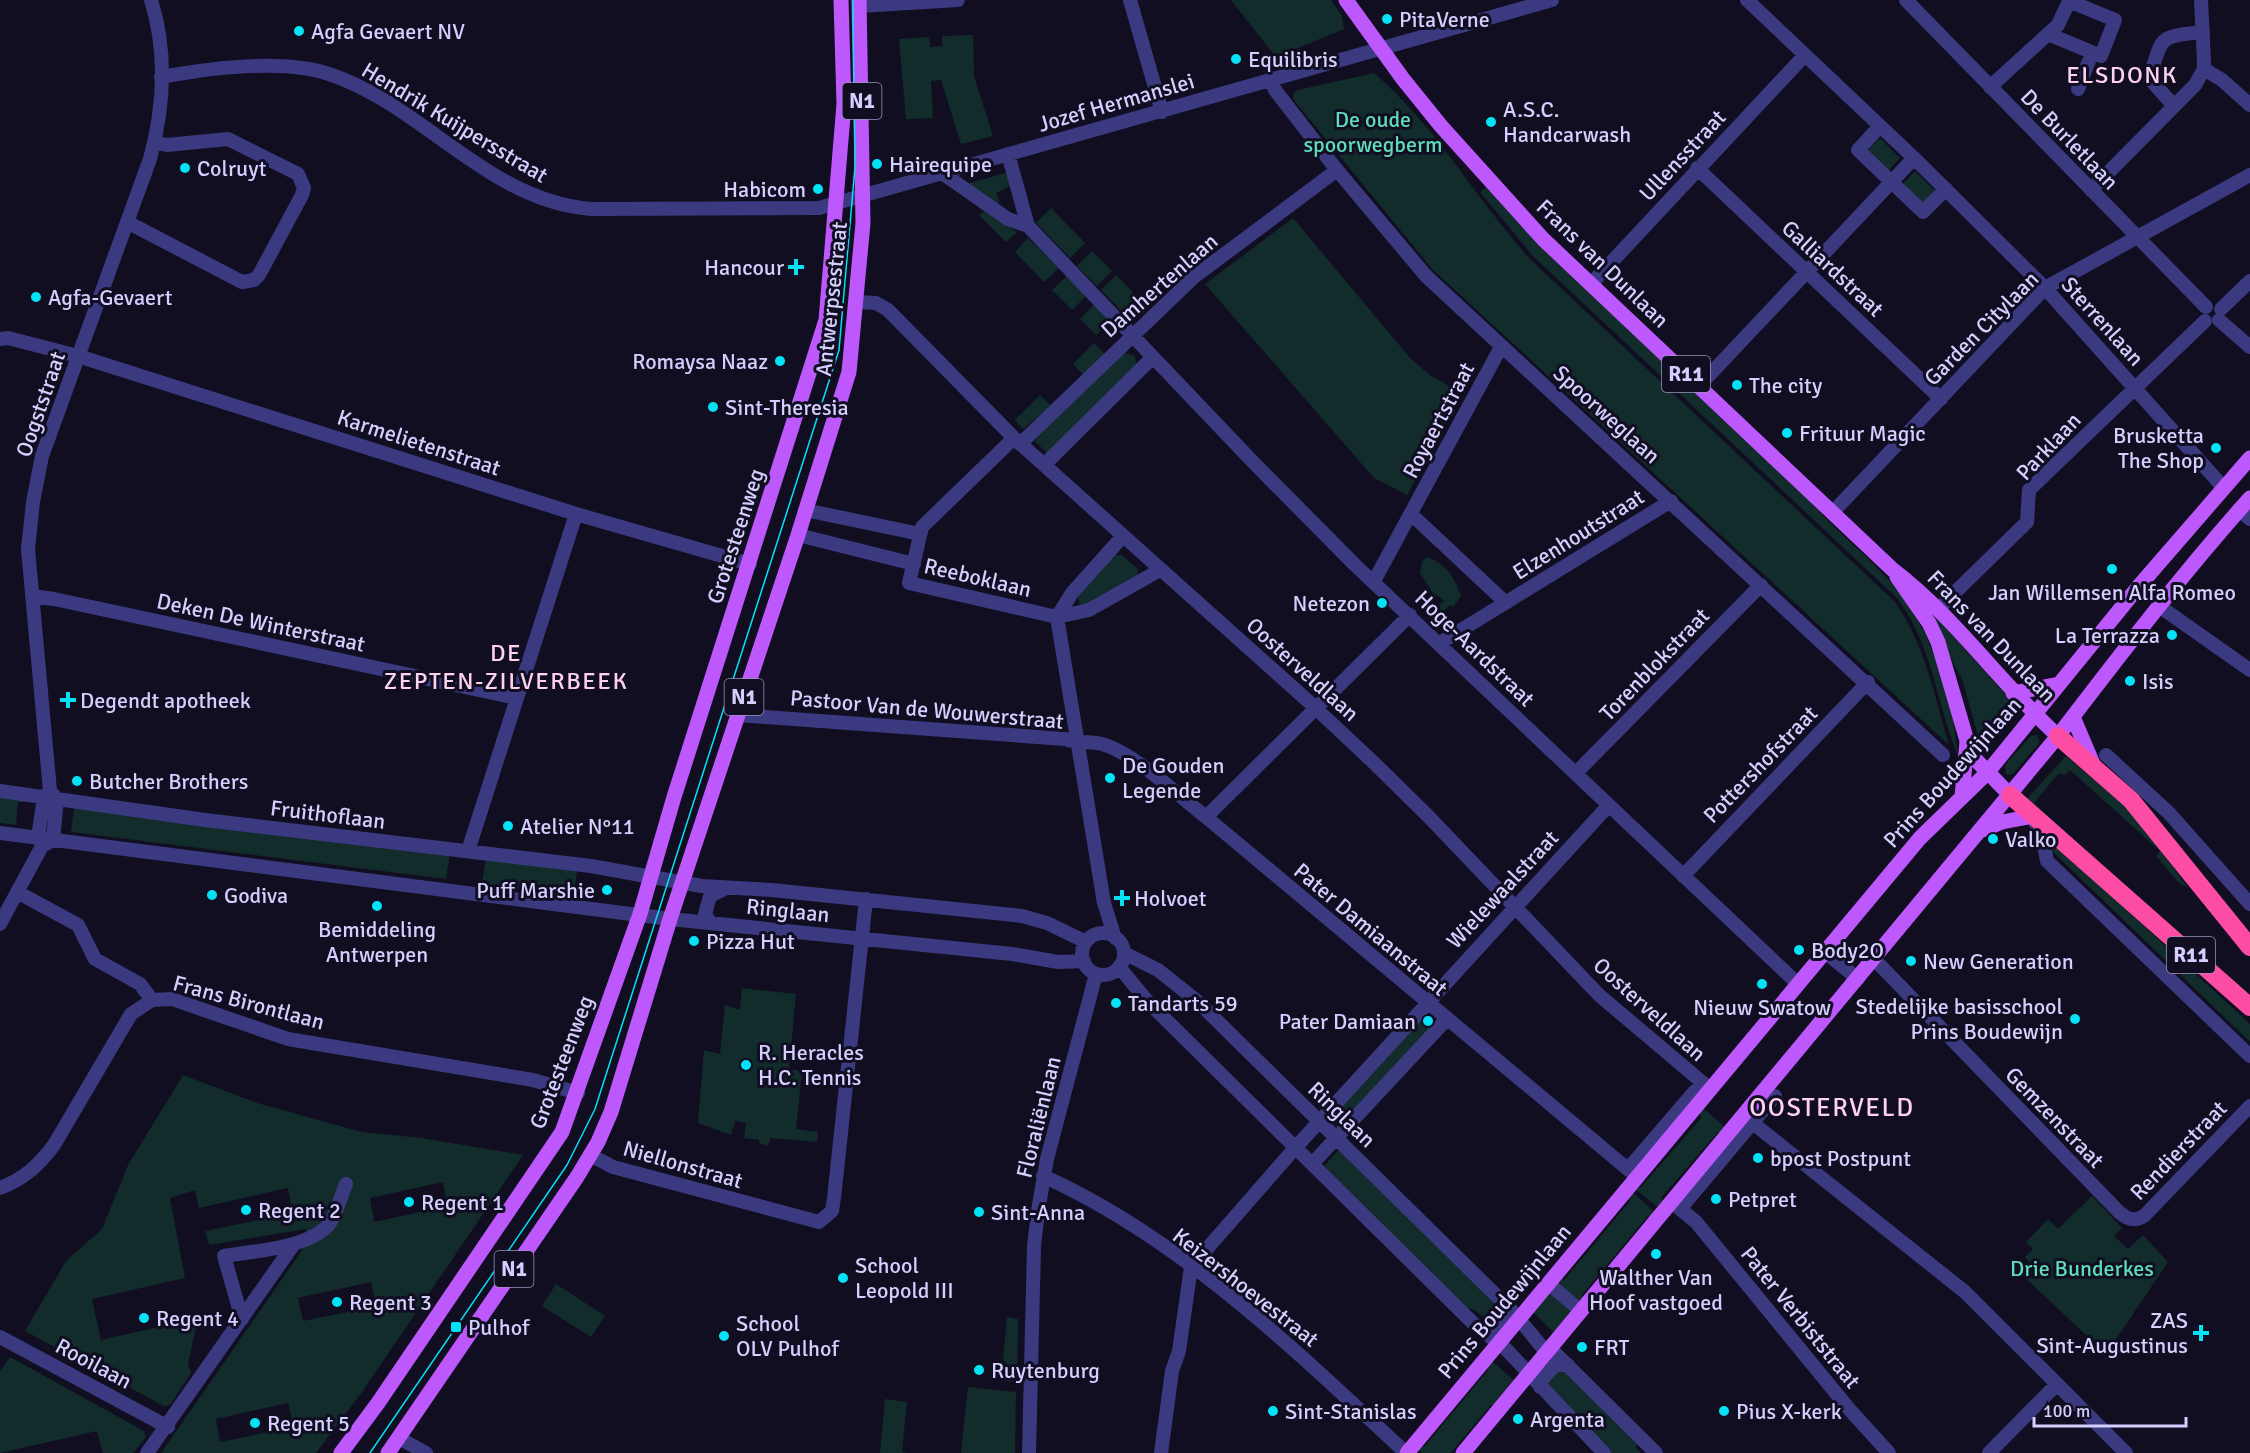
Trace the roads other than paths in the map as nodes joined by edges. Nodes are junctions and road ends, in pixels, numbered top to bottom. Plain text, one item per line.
1 (151, 0) edge
2 (841, 0) edge
3 (958, 0) edge
4 (1130, 0) edge
5 (1346, 0) edge
6 (1549, 0) edge
7 (1747, 0) edge
8 (2201, 0) edge
9 (859, 3) edge
10 (1915, 3) edge
11 (2203, 32) junction
12 (2048, 34) junction
13 (1380, 47) junction
14 (2092, 53) junction
15 (1805, 56) junction
16 (2204, 69) junction
17 (161, 77) junction
18 (1271, 78) junction
19 (1990, 87) junction
20 (2078, 89) dead end
21 (2250, 105) edge
22 (2174, 106) junction
23 (1162, 112) junction
24 (1880, 126) junction
25 (154, 142) junction
26 (1008, 154) junction
27 (1914, 158) junction
28 (1697, 168) junction
29 (1337, 170) junction
30 (942, 173) junction
31 (2250, 175) edge
32 (1890, 182) junction
33 (1946, 189) junction
34 (2091, 190) junction
35 (862, 195) junction
36 (837, 203) junction
37 (127, 222) junction
38 (1028, 225) junction
39 (2137, 238) junction
40 (1806, 272) junction
41 (2250, 281) edge
42 (1591, 284) junction
43 (2045, 288) junction
44 (856, 302) junction
45 (2213, 314) junction
46 (1133, 334) junction
47 (0, 339) edge
48 (1501, 347) junction
49 (2250, 347) edge
50 (78, 356) junction
51 (1153, 357) junction
52 (1699, 386) junction
53 (2134, 387) junction
54 (1941, 399) junction
55 (1017, 441) junction
56 (2250, 458) edge
57 (1044, 465) junction
58 (2223, 487) junction
59 (2250, 498) edge
60 (1671, 501) junction
61 (805, 510) junction
62 (1833, 512) junction
63 (576, 514) junction
64 (1411, 514) junction
65 (2245, 514) edge
66 (920, 534) junction
67 (798, 535) junction
68 (1123, 536) junction
69 (750, 564) junction
70 (914, 564) junction
71 (1892, 569) junction
72 (1160, 570) junction
73 (1374, 581) junction
74 (1761, 585) junction
75 (32, 596) junction
76 (1506, 603) junction
77 (2159, 606) junction
78 (1939, 608) junction
79 (1410, 615) junction
80 (1057, 617) junction
81 (1440, 643) junction
82 (2250, 670) edge
83 (1868, 682) junction
84 (2059, 684) junction
85 (2013, 693) junction
86 (517, 698) junction
87 (1317, 708) junction
88 (738, 715) junction
89 (2036, 716) junction
90 (2073, 717) junction
91 (2058, 736) junction
92 (1967, 741) junction
93 (1077, 744) junction
94 (1944, 754) dead end
95 (2100, 761) junction
96 (1576, 773) junction
97 (1987, 773) junction
98 (0, 791) edge
99 (2010, 795) junction
100 (50, 796) junction
101 (1962, 797) junction
102 (1609, 805) junction
103 (2033, 816) junction
104 (1206, 817) junction
105 (0, 833) edge
106 (1977, 833) junction
107 (44, 841) junction
108 (468, 851) junction
109 (1683, 876) junction
110 (652, 878) junction
111 (683, 883) junction
112 (726, 888) junction
113 (17, 892) junction
114 (866, 899) junction
115 (1104, 903) junction
116 (2250, 904) edge
117 (1513, 907) junction
118 (640, 914) junction
119 (670, 918) junction
120 (710, 922) junction
121 (0, 924) edge
122 (862, 938) junction
123 (1090, 938) junction
124 (1115, 938) junction
125 (2250, 947) edge
126 (1825, 952) junction
127 (1874, 959) junction
128 (1121, 960) junction
129 (1084, 961) junction
130 (1096, 974) junction
131 (1858, 979) junction
132 (1798, 984) junction
133 (152, 1000) junction
134 (1426, 1003) junction
135 (2250, 1007) edge
136 (1446, 1020) junction
137 (2250, 1056) edge
138 (1709, 1088) junction
139 (578, 1093) junction
140 (1775, 1096) dead end
141 (2250, 1106) edge
142 (1749, 1119) junction
143 (1320, 1121) junction
144 (1337, 1138) junction
145 (1296, 1147) junction
146 (590, 1155) junction
147 (1312, 1164) junction
148 (1632, 1173) junction
149 (1043, 1176) junction
150 (346, 1184) dead end
151 (0, 1188) edge
152 (1677, 1206) junction
153 (2135, 1220) joint
154 (294, 1244) junction
155 (1191, 1267) junction
156 (1549, 1284) junction
157 (1507, 1306) junction
158 (1581, 1311) junction
159 (242, 1319) junction
160 (1519, 1319) junction
161 (1477, 1327) junction
162 (0, 1337) edge
163 (1498, 1343) junction
164 (1549, 1350) junction
165 (1568, 1365) junction
166 (1528, 1375) junction
167 (2057, 1384) junction
168 (1540, 1387) junction
169 (168, 1427) junction
170 (399, 1438) junction
171 (147, 1453) edge
172 (341, 1453) edge
173 (388, 1453) edge
174 (426, 1453) edge
175 (1029, 1453) edge
176 (1161, 1453) edge
177 (1407, 1453) edge
178 (1463, 1453) edge
179 (1604, 1453) edge
180 (1656, 1453) edge
181 (1889, 1453) edge
182 (1989, 1453) edge
183 (2126, 1453) edge

1 - 17 street, Oogststraat
2 - 36 main road, Antwerpsestraat / N1
3 - 9 street
4 - 23 street
5 - 13 main road, R11
6 - 13 street, Jozef Hermanslei
7 - 15 street, Sterrenlaan
8 - 11 street
9 - 35 main road, Antwerpsestraat / N1
10 - 19 street, De Burletlaan
11 - 16 street
11 - 22 street
12 - 14 street
12 - 14 street
12 - 19 street
13 - 18 street, Jozef Hermanslei
13 - 42 main road, Frans van Dunlaan / R11
14 - 20 street
15 - 24 street, Sterrenlaan
15 - 28 street, Ullensstraat
16 - 21 street
16 - 22 street
17 - 25 street, Oogststraat
17 - 36 street, Hendrik Kuijpersstraat
18 - 23 street, Jozef Hermanslei
18 - 29 street, Spoorweglaan
19 - 34 street, De Burletlaan
22 - 34 street
23 - 26 street, Jozef Hermanslei
24 - 27 street, Sterrenlaan
24 - 32 street
25 - 37 street, Oogststraat
25 - 37 street
26 - 30 street, Jozef Hermanslei
26 - 38 street
27 - 32 street
27 - 33 street, Sterrenlaan
28 - 40 street, Galliardstraat
28 - 42 street, Ullensstraat
29 - 46 street, Damhertenlaan
29 - 48 street, Spoorweglaan
30 - 35 street, Jozef Hermanslei
30 - 38 street
31 - 39 street, Garden Citylaan
32 - 33 street
32 - 40 street
33 - 43 street, Sterrenlaan
34 - 39 street, De Burletlaan
35 - 36 street, Antwerpsestraat
35 - 44 main road, Antwerpsestraat / N1
36 - 69 main road, Grotesteenweg / N1
37 - 50 street, Oogststraat
38 - 46 street, Hoge-Aardstraat
39 - 43 street, Garden Citylaan
39 - 45 street, De Burletlaan
40 - 52 street
40 - 54 street, Galliardstraat
41 - 45 street, Parklaan
42 - 52 main road, Frans van Dunlaan / R11
43 - 53 street, Sterrenlaan
43 - 54 street, Garden Citylaan
44 - 55 street, Oosterveldlaan
44 - 61 main road, Antwerpsestraat / N1
45 - 49 street, De Burletlaan
45 - 53 street, Parklaan
46 - 51 street, Hoge-Aardstraat
46 - 55 street, Damhertenlaan
47 - 50 street, Karmelietenstraat
48 - 60 street, Spoorweglaan
48 - 64 street, Royaertstraat
50 - 63 street, Karmelietenstraat
50 - 75 street, Oogststraat
51 - 57 street
51 - 73 street, Hoge-Aardstraat
52 - 62 main road, Frans van Dunlaan / R11
53 - 58 street, Sterrenlaan
53 - 78 street, Parklaan
54 - 62 street, Garden Citylaan
55 - 57 street, Oosterveldlaan
55 - 66 street, Damhertenlaan
56 - 58 main road, Prins Boudewijnlaan
57 - 68 street, Oosterveldlaan
58 - 84 main road, Prins Boudewijnlaan
59 - 65 main road
60 - 74 street, Spoorweglaan
60 - 76 street, Elzenhoutstraat
61 - 66 street
61 - 67 main road, N1
62 - 71 main road, Frans van Dunlaan / R11
63 - 69 street, Karmelietenstraat
63 - 86 street
64 - 73 street, Royaertstraat
64 - 76 street
65 - 77 main road
66 - 70 street, Damhertenlaan
67 - 70 street
67 - 88 main road, N1
68 - 72 street, Oosterveldlaan
68 - 80 street
69 - 110 main road, Grotesteenweg / N1
70 - 80 street, Reeboklaan
71 - 78 main road, Frans van Dunlaan / R11
71 - 92 main road, Frans van Dunlaan / R11
72 - 80 street
72 - 87 street, Oosterveldlaan
73 - 79 street, Hoge-Aardstraat
74 - 83 street, Spoorweglaan
74 - 96 street, Torenblokstraat
75 - 86 street, Deken De Winterstraat
75 - 100 street, Oogststraat
76 - 81 street, Elzenhoutstraat
77 - 82 street
77 - 90 main road
78 - 85 main road, Frans van Dunlaan / R11
79 - 81 street, Hoge-Aardstraat
79 - 87 street
80 - 93 street
81 - 96 street, Hoge-Aardstraat
83 - 94 street, Spoorweglaan
83 - 109 street, Pottershofstraat
84 - 85 main road
84 - 89 main road, Prins Boudewijnlaan
85 - 89 main road, Frans van Dunlaan / R11
86 - 108 street
87 - 104 street
87 - 117 street, Oosterveldlaan
88 - 93 street, Pastoor Van de Wouwerstraat
88 - 111 main road, N1
89 - 91 main road, Frans van Dunlaan / R11
89 - 97 main road, Prins Boudewijnlaan
90 - 91 main road
90 - 95 main road
91 - 95 highway, R11
91 - 99 main road
92 - 97 main road, Frans van Dunlaan / R11
92 - 101 main road
93 - 104 street, Pater Damiaanstraat
93 - 115 street
95 - 116 street
95 - 125 highway, R11
96 - 102 street, Hoge-Aardstraat
97 - 99 main road, Frans van Dunlaan / R11
97 - 101 main road, Prins Boudewijnlaan
98 - 100 street, Fruithoflaan
99 - 103 highway, R11
99 - 106 main road
100 - 107 street, Oogststraat
100 - 108 street, Fruithoflaan
101 - 126 main road, Prins Boudewijnlaan
102 - 109 street, Hoge-Aardstraat
102 - 117 street, Wielewaalstraat
103 - 106 main road
103 - 135 highway, R11
103 - 137 street
104 - 134 street, Pater Damiaanstraat
105 - 107 street
106 - 127 main road
107 - 113 street, Oogststraat
107 - 118 street
108 - 110 street, Fruithoflaan
109 - 132 street, Hoge-Aardstraat
110 - 111 street, Ringlaan
110 - 118 main road, N1
111 - 112 street, Ringlaan
111 - 119 main road, N1
112 - 114 street, Ringlaan
112 - 120 street, Ringlaan
113 - 121 street, Oogststraat
113 - 133 street
114 - 122 street
114 - 123 street, Ringlaan
115 - 123 street
115 - 124 street
117 - 134 street, Wielewaalstraat
117 - 138 street, Oosterveldlaan
118 - 119 street, Ringlaan
118 - 139 main road, Grotesteenweg / N1
119 - 120 street, Ringlaan
119 - 146 main road, N1
120 - 122 street, Ringlaan
122 - 129 street, Ringlaan
122 - 146 street, Niellonstraat
123 - 124 street, Ringlaan
123 - 129 street
124 - 128 street
126 - 131 street
126 - 132 main road, Prins Boudewijnlaan
127 - 131 main road
127 - 153 street, Gemzenstraat
128 - 130 street
128 - 143 street, Ringlaan
128 - 145 street
129 - 130 street
130 - 149 street, Floraliënlaan
131 - 142 main road
132 - 138 main road, Prins Boudewijnlaan
133 - 139 street, Frans Birontlaan
133 - 151 street, Frans Birontlaan
134 - 136 street, Pater Damiaanstraat
134 - 143 street, Wielewaalstraat
136 - 144 street
136 - 148 street, Pater Damiaanstraat
138 - 148 main road, Prins Boudewijnlaan
139 - 172 main road, Grotesteenweg / N1
140 - 142 street
141 - 153 street, Rendierstraat
142 - 152 main road
142 - 167 street
143 - 144 street, Ringlaan
143 - 145 street, Wielewaalstraat
144 - 147 street
144 - 157 street, Ringlaan
145 - 147 street
145 - 155 street, Wielewaalstraat
146 - 170 main road, N1
147 - 161 street
148 - 156 main road, Prins Boudewijnlaan
149 - 155 street, Keizershoevestraat
149 - 175 street, Floraliënlaan
150 - 154 street
152 - 158 main road
152 - 181 street, Pater Verbiststraat
154 - 159 street
154 - 159 street
155 - 176 street
155 - 177 street, Keizershoevestraat
156 - 158 street
156 - 160 main road, Prins Boudewijnlaan
157 - 160 street, Ringlaan
157 - 161 street
158 - 164 main road
159 - 169 street
160 - 163 main road, Prins Boudewijnlaan
160 - 164 street, Ringlaan
161 - 163 street
162 - 169 street, Rooilaan
163 - 166 street
163 - 177 main road, Prins Boudewijnlaan
164 - 165 street, Ringlaan
164 - 166 main road
165 - 168 street
165 - 180 street, Ringlaan
166 - 168 street
166 - 178 main road
167 - 182 street
167 - 183 street
168 - 179 street
169 - 171 street
170 - 173 main road, N1
170 - 174 street

